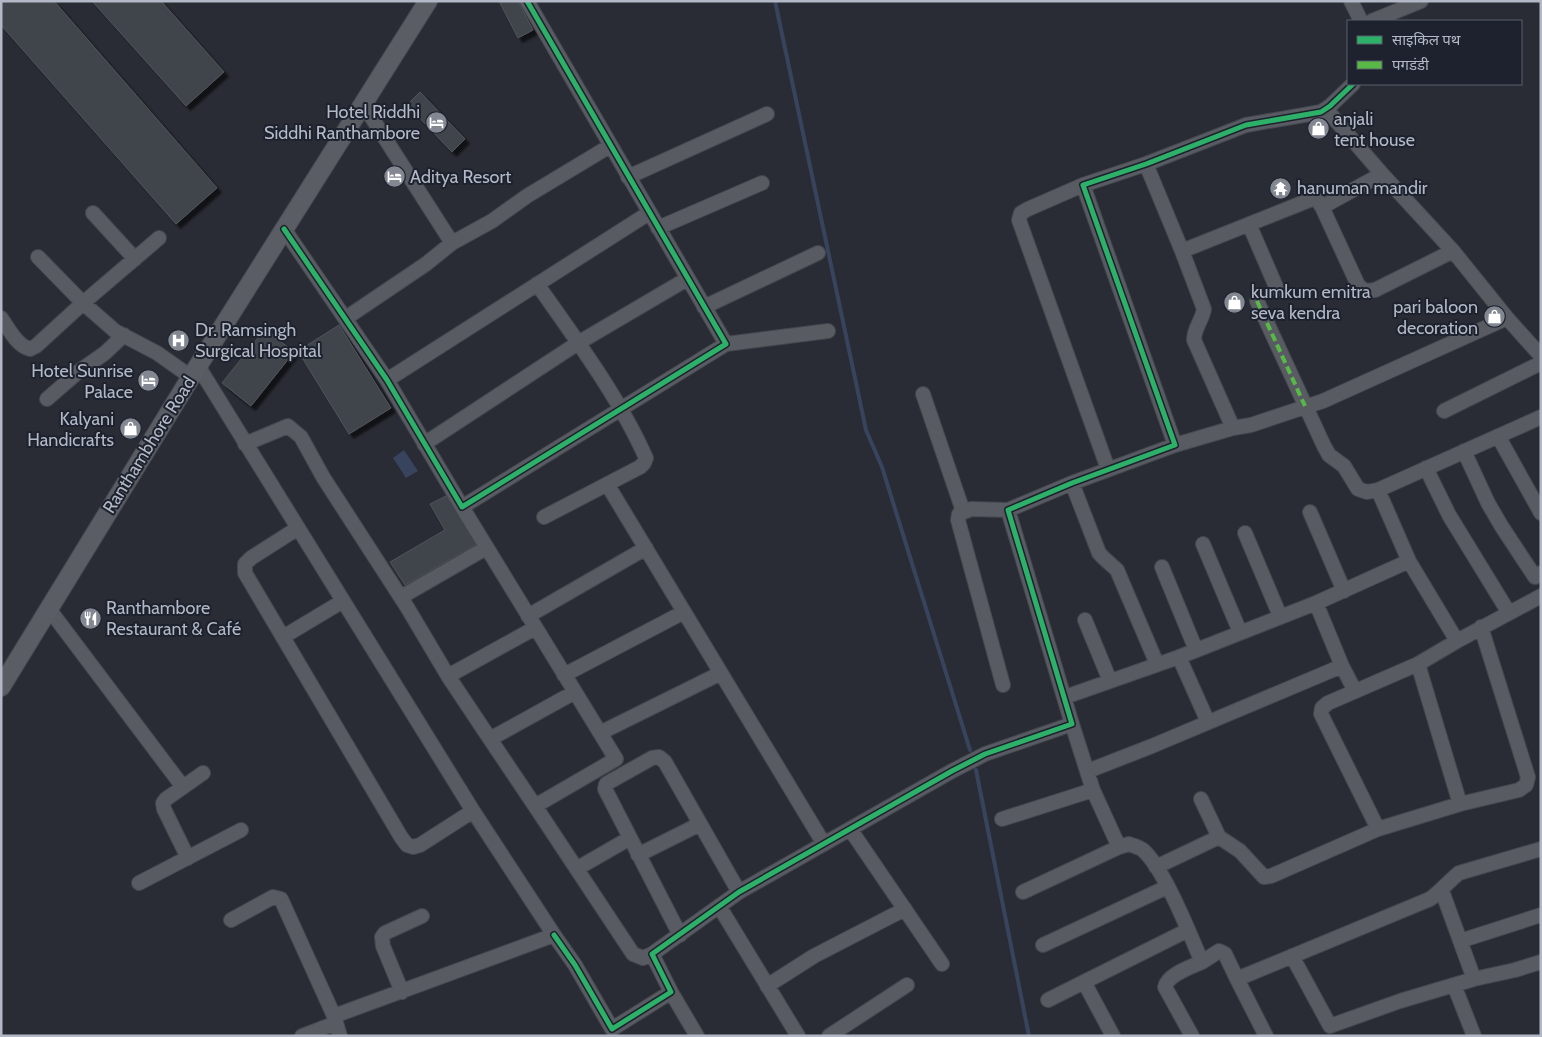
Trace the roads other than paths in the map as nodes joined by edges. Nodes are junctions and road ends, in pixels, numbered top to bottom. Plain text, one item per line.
1 (428, 1) edge
2 (527, 1) edge
3 (1351, 1) edge
4 (1421, 1) edge
5 (1360, 20) edge
6 (1374, 20) edge
7 (1352, 85) edge
8 (362, 104) junction
9 (1326, 109) junction
10 (767, 114) dead end
11 (610, 146) junction
12 (1146, 164) junction
13 (1382, 174) junction
14 (628, 177) junction
15 (762, 183) dead end
16 (1083, 186) junction
17 (1322, 207) junction
18 (649, 212) junction
19 (93, 213) dead end
20 (1249, 224) junction
21 (284, 228) junction
22 (658, 228) junction
23 (159, 238) dead end
24 (452, 244) junction
25 (1182, 251) junction
26 (1453, 252) junction
27 (818, 253) dead end
28 (38, 257) dead end
29 (135, 259) junction
30 (687, 279) junction
31 (538, 284) junction
32 (1277, 288) dead end
33 (1257, 301) dead end
34 (83, 303) junction
35 (704, 307) junction
36 (1, 318) edge
37 (346, 318) junction
38 (1507, 318) junction
39 (828, 331) dead end
40 (124, 335) junction
41 (578, 342) junction
42 (726, 344) junction
43 (1541, 356) edge
44 (1541, 363) edge
45 (194, 372) junction
46 (388, 380) junction
47 (923, 394) dead end
48 (47, 400) dead end
49 (1305, 406) junction
50 (620, 409) junction
51 (1444, 412) dead end
52 (1541, 417) edge
53 (1232, 428) junction
54 (1498, 436) junction
55 (246, 444) junction
56 (424, 444) junction
57 (1175, 445) junction
58 (1464, 451) junction
59 (1426, 468) junction
60 (1108, 470) junction
61 (1072, 483) junction
62 (607, 484) junction
63 (1378, 490) junction
64 (462, 506) junction
65 (1008, 510) junction
66 (963, 511) junction
67 (1310, 512) dead end
68 (1541, 513) edge
69 (544, 517) dead end
70 (298, 528) junction
71 (1245, 533) dead end
72 (1203, 544) dead end
73 (486, 548) junction
74 (646, 548) junction
75 (1409, 561) junction
76 (1162, 567) dead end
77 (1538, 575) edge
78 (1541, 590) edge
79 (1344, 591) junction
80 (1541, 596) edge
81 (401, 597) junction
82 (343, 601) junction
83 (1316, 603) junction
84 (49, 609) junction
85 (684, 612) junction
86 (1508, 613) junction
87 (1280, 616) junction
88 (1085, 620) dead end
89 (532, 622) junction
90 (1481, 627) junction
91 (1240, 632) junction
92 (283, 637) junction
93 (1457, 641) junction
94 (1196, 650) junction
95 (1179, 657) junction
96 (1157, 664) junction
97 (1418, 664) junction
98 (1342, 666) junction
99 (721, 673) junction
100 (564, 675) junction
101 (448, 676) junction
102 (1110, 681) junction
103 (1003, 685) dead end
104 (1, 687) edge
105 (1355, 691) junction
106 (575, 692) junction
107 (1065, 697) junction
108 (1208, 722) junction
109 (1072, 724) junction
110 (600, 733) junction
111 (490, 739) junction
112 (616, 759) junction
113 (1088, 771) junction
114 (624, 772) junction
115 (203, 773) dead end
116 (183, 787) junction
117 (1094, 790) junction
118 (1201, 798) dead end
119 (1460, 804) junction
120 (535, 806) junction
121 (473, 810) junction
122 (1002, 818) dead end
123 (700, 824) junction
124 (850, 829) junction
125 (1378, 829) junction
126 (241, 830) dead end
127 (1219, 837) junction
128 (630, 838) junction
129 (824, 844) junction
130 (1119, 847) junction
131 (1541, 849) edge
132 (638, 855) junction
133 (188, 858) junction
134 (1156, 867) junction
135 (578, 868) junction
136 (139, 883) dead end
137 (1167, 886) junction
138 (1442, 891) junction
139 (739, 892) junction
140 (1023, 892) dead end
141 (719, 906) junction
142 (905, 909) junction
143 (1541, 915) edge
144 (422, 916) dead end
145 (231, 920) dead end
146 (1188, 930) junction
147 (554, 935) junction
148 (680, 935) junction
149 (1460, 941) junction
150 (1043, 945) dead end
151 (652, 954) junction
152 (1292, 956) junction
153 (1202, 962) junction
154 (1541, 962) edge
155 (942, 964) dead end
156 (1474, 978) junction
157 (1237, 979) junction
158 (1084, 982) junction
159 (907, 984) dead end
160 (1454, 985) junction
161 (767, 986) junction
162 (402, 992) junction
163 (671, 992) junction
164 (1048, 1000) dead end
165 (337, 1025) edge
166 (1332, 1031) edge
167 (614, 1032) edge
168 (1470, 1035) edge
169 (302, 1036) edge
170 (697, 1036) edge
171 (798, 1036) edge
172 (829, 1036) edge
173 (1113, 1036) edge
174 (1192, 1036) edge
175 (1266, 1036) edge

1 - 8 main road, Ranthambhore Road
2 - 11 street
3 - 5 street
4 - 6 street
7 - 9 street
8 - 21 main road, Ranthambhore Road
8 - 24 street
9 - 12 street
9 - 13 street
10 - 14 street
11 - 14 street
11 - 24 street
12 - 16 street
12 - 25 street
13 - 17 street
13 - 26 street
14 - 18 street
15 - 22 street
16 - 57 street
16 - 60 street
17 - 20 street
17 - 26 street
18 - 22 street
18 - 31 street
19 - 29 street
20 - 25 street
20 - 32 street
21 - 37 street
21 - 45 main road, Ranthambhore Road
22 - 30 street
23 - 29 street
24 - 37 street
25 - 53 street
26 - 38 street
27 - 35 street
28 - 34 street
29 - 34 street
30 - 35 street
30 - 41 street
31 - 41 street
31 - 46 street
33 - 49 street
34 - 36 street
34 - 40 street
35 - 42 street
37 - 46 street
38 - 43 street
38 - 49 street
39 - 42 street
40 - 45 street
40 - 48 street
41 - 50 street
41 - 56 street
42 - 50 street
44 - 51 street
45 - 55 street
45 - 84 main road, Ranthambhore Road
46 - 56 street
47 - 66 street
49 - 53 street
49 - 63 street
50 - 62 street
50 - 64 street
52 - 54 street
53 - 57 street
54 - 58 street
54 - 68 street
55 - 70 street
55 - 81 street
56 - 64 street
57 - 60 street
58 - 59 street
58 - 77 street
59 - 63 street
59 - 86 street
60 - 61 street
61 - 65 street
61 - 96 street
62 - 69 street
62 - 74 street
63 - 75 street
64 - 73 street
65 - 66 street
65 - 107 street
66 - 103 street
67 - 79 street
70 - 82 street
70 - 92 street
71 - 87 street
72 - 91 street
73 - 81 street
73 - 89 street
74 - 85 street
74 - 89 street
75 - 79 street
75 - 93 street
76 - 94 street
77 - 78 street
79 - 83 street
80 - 86 street
81 - 101 street
82 - 92 street
82 - 121 street
83 - 87 street
83 - 98 street
84 - 104 main road, Ranthambhore Road
84 - 116 street
85 - 99 street
85 - 100 street
86 - 90 street
87 - 91 street
88 - 102 street
89 - 100 street
89 - 101 street
90 - 93 street
90 - 119 street
91 - 94 street
92 - 121 street
93 - 97 street
94 - 95 street
95 - 96 street
95 - 108 street
96 - 102 street
97 - 105 street
97 - 119 street
98 - 105 street
98 - 108 street
99 - 110 street
99 - 129 street
100 - 106 street
101 - 111 street
102 - 107 street
105 - 125 street
106 - 110 street
106 - 111 street
107 - 109 street
108 - 113 street
109 - 113 street
109 - 124 street
110 - 112 street
111 - 120 street
112 - 114 street
112 - 120 street
113 - 117 street
114 - 123 street
114 - 128 street
115 - 116 street
116 - 133 street
117 - 122 street
117 - 130 street
118 - 127 street
119 - 125 street
120 - 135 street
121 - 147 street
123 - 132 street
123 - 139 street
124 - 129 street
124 - 142 street
125 - 127 street
126 - 133 street
127 - 134 street
128 - 132 street
128 - 135 street
129 - 139 street
130 - 134 street
130 - 140 street
131 - 138 street
132 - 148 street
133 - 136 street
134 - 137 street
135 - 151 street
137 - 146 street
137 - 150 street
138 - 149 street
138 - 152 street
139 - 141 street
141 - 148 street
141 - 161 street
142 - 155 street
142 - 161 street
143 - 149 street
144 - 162 street
145 - 165 street
146 - 153 street
146 - 158 street
147 - 162 street
147 - 167 street
148 - 151 street
149 - 156 street
151 - 163 street
152 - 157 street
152 - 166 street
153 - 157 street
153 - 174 street
154 - 156 street
156 - 160 street
157 - 175 street
158 - 164 street
158 - 173 street
159 - 172 street
160 - 166 street
160 - 168 street
161 - 171 street
162 - 165 street
163 - 167 street
163 - 170 street
165 - 169 street

